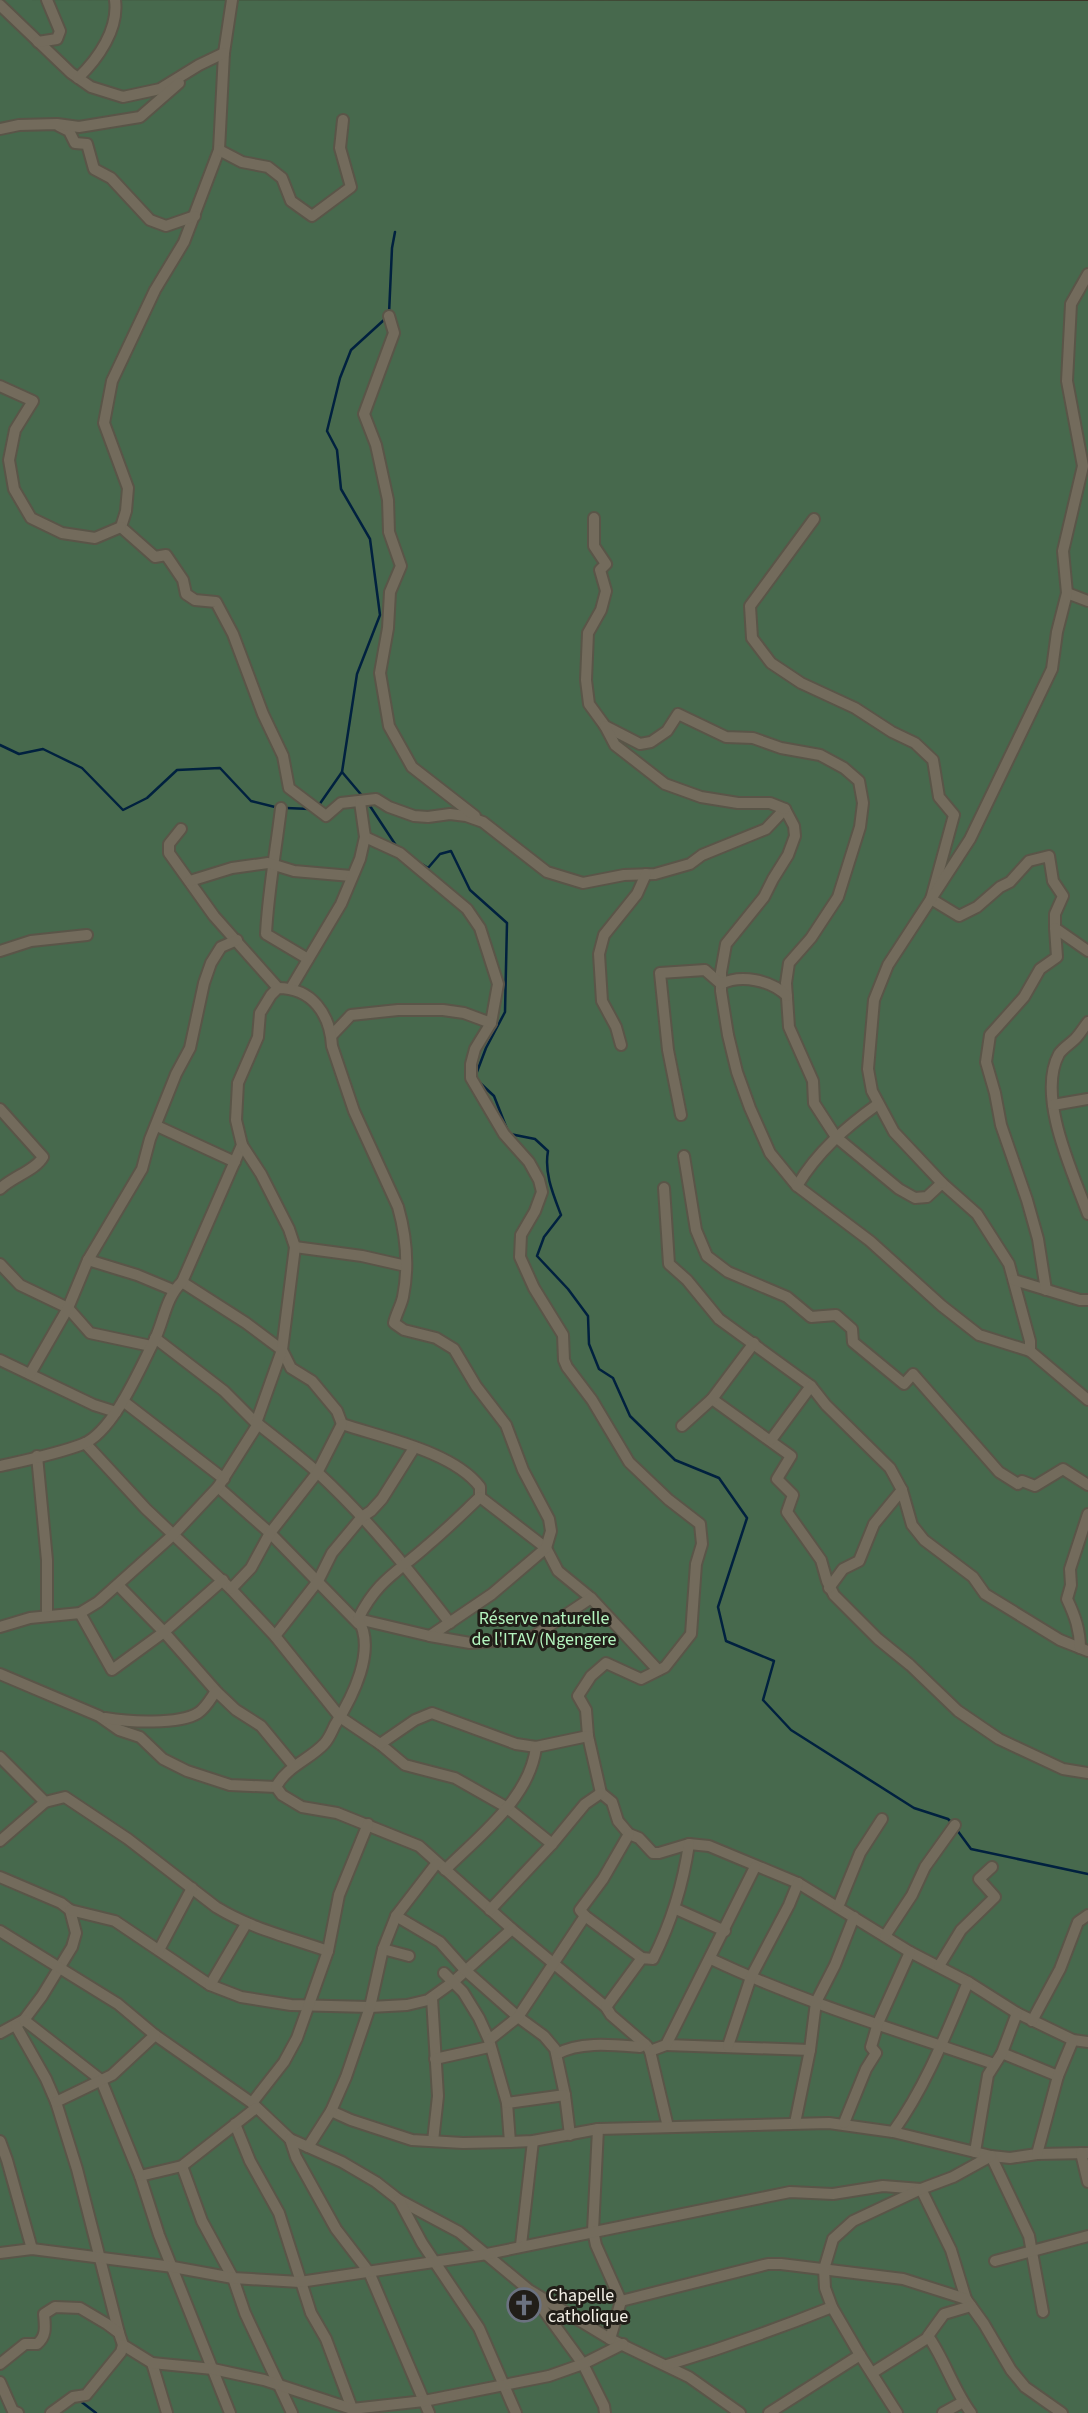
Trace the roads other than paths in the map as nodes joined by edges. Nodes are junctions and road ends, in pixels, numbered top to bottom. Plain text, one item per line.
1 (47, 0) edge
2 (115, 0) edge
3 (232, 0) edge
4 (0, 5) edge
5 (38, 42) junction
6 (224, 53) junction
7 (199, 65) junction
8 (78, 78) junction
9 (343, 120) dead end
10 (57, 124) junction
11 (0, 129) edge
12 (219, 150) junction
13 (195, 216) junction
14 (1088, 274) edge
15 (389, 316) dead end
16 (0, 386) edge
17 (594, 518) dead end
18 (814, 519) dead end
19 (121, 527) junction
20 (1067, 593) junction
21 (1088, 601) edge
22 (605, 726) junction
23 (359, 802) junction
24 (281, 808) dead end
25 (785, 810) junction
26 (483, 822) junction
27 (181, 829) dead end
28 (365, 837) junction
29 (274, 863) junction
30 (646, 874) junction
31 (351, 876) junction
32 (190, 881) junction
33 (931, 899) junction
34 (1055, 928) junction
35 (87, 935) dead end
36 (237, 940) junction
37 (0, 951) edge
38 (1088, 951) edge
39 (308, 959) junction
40 (721, 984) junction
41 (278, 988) junction
42 (291, 988) junction
43 (787, 996) junction
44 (1088, 1022) edge
45 (491, 1023) junction
46 (331, 1035) junction
47 (621, 1045) dead end
48 (1088, 1098) edge
49 (878, 1104) junction
50 (1054, 1105) junction
51 (0, 1109) edge
52 (681, 1115) dead end
53 (157, 1126) junction
54 (836, 1137) junction
55 (242, 1145) junction
56 (684, 1156) dead end
57 (234, 1162) junction
58 (942, 1183) junction
59 (797, 1186) junction
60 (664, 1188) dead end
61 (0, 1189) edge
62 (1088, 1214) edge
63 (295, 1247) junction
64 (88, 1260) junction
65 (0, 1264) edge
66 (406, 1266) junction
67 (1014, 1280) junction
68 (182, 1282) junction
69 (173, 1290) junction
70 (1046, 1290) junction
71 (1088, 1300) edge
72 (68, 1308) junction
73 (153, 1342) junction
74 (754, 1343) junction
75 (282, 1350) junction
76 (1030, 1351) junction
77 (0, 1360) edge
78 (30, 1374) junction
79 (811, 1386) junction
80 (712, 1399) junction
81 (1088, 1400) edge
82 (123, 1401) junction
83 (116, 1412) junction
84 (257, 1423) junction
85 (342, 1424) junction
86 (682, 1426) dead end
87 (771, 1440) junction
88 (85, 1443) junction
89 (414, 1448) junction
90 (37, 1456) junction
91 (0, 1466) edge
92 (317, 1473) junction
93 (221, 1483) junction
94 (1088, 1485) edge
95 (902, 1490) junction
96 (480, 1497) junction
97 (1088, 1514) edge
98 (362, 1517) junction
99 (270, 1533) junction
100 (173, 1535) junction
101 (546, 1548) junction
102 (404, 1564) junction
103 (318, 1581) junction
104 (227, 1584) junction
105 (118, 1585) junction
106 (829, 1588) junction
107 (591, 1598) junction
108 (80, 1613) junction
109 (47, 1615) junction
110 (450, 1623) junction
111 (361, 1624) junction
112 (0, 1627) edge
113 (164, 1632) junction
114 (275, 1636) junction
115 (430, 1636) junction
116 (1084, 1650) edge
117 (658, 1670) junction
118 (0, 1674) edge
119 (216, 1691) junction
120 (99, 1716) junction
121 (340, 1717) junction
122 (588, 1736) junction
123 (380, 1744) junction
124 (537, 1747) junction
125 (0, 1757) edge
126 (294, 1766) junction
127 (1088, 1773) edge
128 (276, 1787) junction
129 (601, 1793) junction
130 (44, 1802) junction
131 (506, 1807) junction
132 (882, 1819) dead end
133 (368, 1824) junction
134 (955, 1825) dead end
135 (629, 1834) junction
136 (0, 1842) edge
137 (552, 1844) junction
138 (689, 1844) junction
139 (441, 1867) junction
140 (755, 1867) junction
141 (992, 1867) dead end
142 (0, 1877) edge
143 (798, 1883) junction
144 (191, 1888) junction
145 (838, 1908) junction
146 (676, 1909) junction
147 (70, 1910) junction
148 (491, 1910) junction
149 (1088, 1915) edge
150 (396, 1916) junction
151 (585, 1916) junction
152 (854, 1917) junction
153 (246, 1924) junction
154 (512, 1929) junction
155 (0, 1931) edge
156 (724, 1931) junction
157 (885, 1936) junction
158 (383, 1949) junction
159 (159, 1950) junction
160 (328, 1951) junction
161 (910, 1952) junction
162 (409, 1955) dead end
163 (642, 1958) junction
164 (711, 1959) junction
165 (555, 1965) junction
166 (939, 1966) junction
167 (61, 1967) junction
168 (465, 1970) junction
169 (444, 1973) dead end
170 (751, 1978) junction
171 (453, 1982) junction
172 (968, 1982) junction
173 (210, 1985) junction
174 (432, 1998) junction
175 (816, 2002) junction
176 (307, 2006) junction
177 (370, 2007) junction
178 (606, 2007) junction
179 (1017, 2014) junction
180 (518, 2017) junction
181 (1032, 2021) junction
182 (20, 2023) junction
183 (878, 2024) junction
184 (0, 2033) edge
185 (155, 2035) junction
186 (1073, 2040) junction
187 (1088, 2042) edge
188 (489, 2044) junction
189 (666, 2045) junction
190 (942, 2045) junction
191 (728, 2046) junction
192 (647, 2048) junction
193 (810, 2050) junction
194 (1002, 2053) junction
195 (557, 2054) junction
196 (435, 2059) junction
197 (994, 2064) junction
198 (1058, 2076) junction
199 (101, 2080) junction
200 (565, 2095) junction
201 (56, 2102) junction
202 (508, 2104) junction
203 (254, 2105) junction
204 (331, 2111) junction
205 (235, 2123) junction
206 (796, 2123) junction
207 (844, 2123) junction
208 (668, 2127) junction
209 (598, 2129) junction
210 (893, 2132) junction
211 (570, 2135) junction
212 (290, 2140) junction
213 (0, 2141) edge
214 (433, 2141) junction
215 (533, 2141) junction
216 (510, 2142) junction
217 (308, 2147) junction
218 (975, 2152) junction
219 (1085, 2153) edge
220 (1037, 2154) junction
221 (991, 2155) junction
222 (182, 2166) junction
223 (140, 2176) junction
224 (1088, 2182) edge
225 (921, 2189) junction
226 (398, 2200) junction
227 (593, 2231) junction
228 (1088, 2236) edge
229 (521, 2245) junction
230 (32, 2249) junction
231 (1032, 2251) junction
232 (0, 2253) edge
233 (487, 2254) junction
234 (98, 2256) junction
235 (995, 2261) dead end
236 (436, 2263) junction
237 (173, 2267) junction
238 (824, 2269) junction
239 (369, 2272) junction
240 (233, 2278) junction
241 (300, 2282) junction
242 (529, 2290) junction
243 (621, 2301) junction
244 (968, 2302) junction
245 (832, 2307) junction
246 (1043, 2312) dead end
247 (119, 2333) junction
248 (929, 2337) junction
249 (610, 2339) junction
250 (623, 2344) junction
251 (123, 2345) junction
252 (860, 2356) junction
253 (152, 2363) junction
254 (0, 2364) edge
255 (583, 2364) junction
256 (667, 2365) junction
257 (213, 2369) junction
258 (872, 2373) junction
259 (0, 2382) edge
260 (506, 2386) junction
261 (279, 2387) junction
262 (424, 2401) junction
263 (963, 2402) junction
264 (353, 2411) edge
265 (18, 2413) edge
266 (51, 2413) edge
267 (167, 2413) edge
268 (230, 2413) edge
269 (292, 2413) edge
270 (429, 2413) edge
271 (516, 2413) edge
272 (605, 2413) edge
273 (740, 2413) edge
274 (769, 2413) edge
275 (897, 2413) edge
276 (943, 2413) edge
277 (971, 2413) edge
278 (1062, 2413) edge

1 - 5 street
2 - 8 street
3 - 6 street
4 - 5 street
5 - 8 street
6 - 7 street
6 - 12 street
7 - 8 street
7 - 10 street
9 - 12 street
10 - 11 street
10 - 13 street
12 - 13 street
13 - 19 street
14 - 20 street
15 - 26 street
16 - 19 street
17 - 22 street
18 - 33 street
19 - 23 street
20 - 21 street
20 - 33 street
22 - 25 street
22 - 43 street
23 - 26 street
23 - 28 street
24 - 29 street
25 - 30 street
25 - 40 street
26 - 30 street
27 - 32 street
28 - 31 street
28 - 45 street
29 - 31 street
29 - 32 street
29 - 39 street
30 - 47 street
31 - 39 street
32 - 36 street
33 - 34 street
33 - 49 street
34 - 38 street
34 - 70 street
35 - 37 street
36 - 41 street
36 - 53 street
39 - 42 street
40 - 43 street
40 - 52 street
40 - 59 street
41 - 42 street
41 - 55 street
42 - 46 street
43 - 54 street
44 - 50 street
45 - 46 street
45 - 117 street
46 - 66 street
48 - 50 street
49 - 54 street
49 - 58 street
50 - 62 street
51 - 61 street
53 - 57 street
53 - 64 street
54 - 58 street
54 - 59 street
55 - 57 street
55 - 63 street
56 - 94 street
57 - 68 street
58 - 67 street
59 - 76 street
60 - 74 street
63 - 66 street
63 - 75 street
64 - 69 street
64 - 72 street
65 - 72 street
66 - 101 street
67 - 70 street
67 - 76 street
68 - 69 street
68 - 75 street
69 - 73 street
70 - 71 street
72 - 73 street
72 - 78 street
73 - 82 street
73 - 84 street
74 - 79 street
74 - 80 street
75 - 84 street
75 - 85 street
76 - 81 street
77 - 78 street
78 - 83 street
79 - 87 street
79 - 95 street
80 - 86 street
80 - 87 street
82 - 83 street
82 - 93 street
83 - 88 street
84 - 92 street
84 - 93 street
85 - 89 street
85 - 92 street
87 - 106 street
88 - 90 street
88 - 100 street
89 - 96 street
89 - 98 street
90 - 91 street
90 - 109 street
92 - 98 street
92 - 99 street
93 - 99 street
93 - 100 street
95 - 106 street
95 - 116 street
96 - 101 street
96 - 102 street
97 - 116 street
98 - 102 street
98 - 103 street
99 - 103 street
99 - 104 street
100 - 104 street
100 - 105 street
101 - 107 street
101 - 110 street
102 - 110 street
102 - 111 street
103 - 111 street
103 - 114 street
104 - 113 street
104 - 114 street
105 - 108 street
105 - 113 street
106 - 127 street
107 - 115 street
107 - 117 street
108 - 109 street
108 - 113 street
109 - 112 street
110 - 115 street
111 - 115 street
111 - 121 street
113 - 119 street
114 - 121 street
117 - 122 street
118 - 120 street
119 - 120 street
119 - 126 street
120 - 128 street
121 - 123 street
121 - 126 street
122 - 124 street
122 - 129 street
123 - 124 street
123 - 131 street
124 - 131 street
125 - 130 street
126 - 128 street
128 - 133 street
129 - 135 street
129 - 137 street
130 - 136 street
130 - 144 street
131 - 137 street
131 - 139 street
132 - 145 street
133 - 139 street
133 - 160 street
134 - 157 street
135 - 138 street
135 - 151 street
137 - 148 street
138 - 140 street
138 - 146 street
139 - 148 street
139 - 150 street
140 - 143 street
140 - 156 street
141 - 166 street
142 - 147 street
143 - 145 street
143 - 170 street
144 - 153 street
144 - 159 street
145 - 152 street
146 - 156 street
146 - 163 street
147 - 159 street
147 - 167 street
148 - 154 street
149 - 181 street
150 - 158 street
150 - 168 street
151 - 163 street
151 - 165 street
152 - 157 street
152 - 175 street
153 - 160 street
153 - 173 street
154 - 165 street
154 - 168 street
155 - 167 street
156 - 164 street
157 - 161 street
158 - 162 street
158 - 177 street
159 - 173 street
160 - 176 street
161 - 166 street
161 - 183 street
163 - 178 street
164 - 170 street
164 - 189 street
165 - 178 street
165 - 180 street
166 - 172 street
167 - 182 street
167 - 185 street
168 - 171 street
168 - 180 street
169 - 171 street
170 - 175 street
170 - 191 street
171 - 174 street
171 - 188 street
172 - 179 street
172 - 190 street
173 - 176 street
174 - 177 street
174 - 196 street
175 - 183 street
175 - 193 street
176 - 177 street
176 - 203 street
177 - 204 street
178 - 192 street
179 - 181 street
179 - 194 street
180 - 188 street
180 - 195 street
181 - 186 street
182 - 184 street
182 - 199 street
182 - 201 street
183 - 190 street
183 - 207 street
185 - 199 street
185 - 203 street
186 - 187 street
186 - 198 street
188 - 196 street
188 - 202 street
189 - 191 street
189 - 192 street
190 - 197 street
190 - 210 street
191 - 193 street
192 - 195 street
192 - 208 street
193 - 206 street
194 - 197 street
194 - 198 street
195 - 200 street
196 - 214 street
197 - 218 street
198 - 220 street
199 - 201 street
199 - 223 street
200 - 202 street
200 - 211 street
201 - 234 street
202 - 216 street
203 - 205 street
203 - 212 street
204 - 214 street
204 - 217 street
205 - 222 street
205 - 241 street
206 - 207 street
206 - 208 street
207 - 210 street
208 - 209 street
209 - 211 street
209 - 227 street
210 - 218 street
211 - 215 street
212 - 217 street
212 - 239 street
213 - 230 street
214 - 216 street
215 - 216 street
215 - 229 street
217 - 226 street
218 - 221 street
219 - 220 street
219 - 224 street
220 - 221 street
221 - 225 street
221 - 231 street
222 - 223 street
222 - 240 street
223 - 237 street
225 - 227 street
225 - 238 street
225 - 244 street
226 - 233 street
226 - 236 street
227 - 229 street
227 - 243 street
228 - 231 street
229 - 233 street
230 - 232 street
230 - 234 street
231 - 235 street
231 - 246 street
233 - 236 street
233 - 242 street
234 - 237 street
234 - 247 street
236 - 239 street
236 - 260 street
237 - 240 street
237 - 257 street
238 - 243 street
238 - 244 street
238 - 245 street
239 - 241 street
239 - 262 street
240 - 241 street
240 - 261 street
241 - 264 street
242 - 249 street
242 - 255 street
243 - 249 street
244 - 248 street
244 - 278 street
245 - 252 street
245 - 256 street
247 - 251 street
247 - 254 street
248 - 258 street
248 - 263 street
249 - 250 street
250 - 255 street
250 - 256 street
251 - 253 street
251 - 266 street
252 - 258 street
252 - 274 street
253 - 257 street
253 - 267 street
255 - 260 street
255 - 272 street
256 - 273 street
257 - 261 street
257 - 268 street
258 - 275 street
259 - 265 street
260 - 262 street
260 - 271 street
261 - 264 street
261 - 269 street
262 - 264 street
262 - 270 street
263 - 276 street
263 - 277 street

